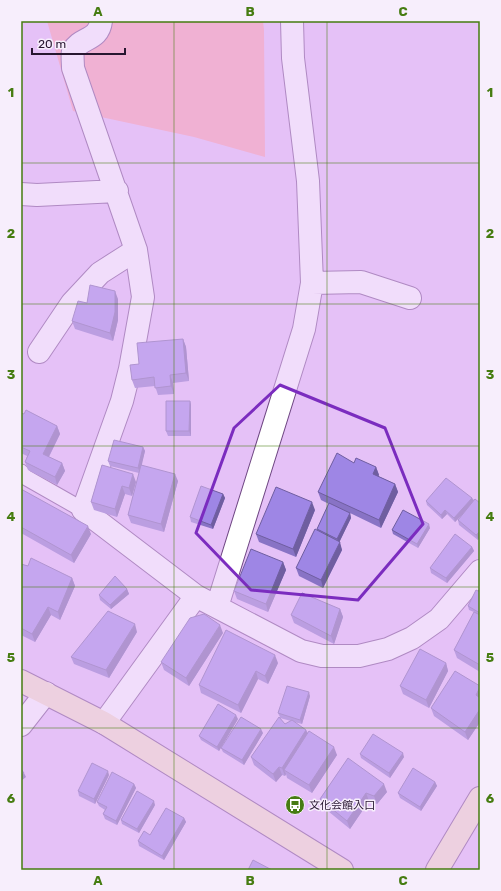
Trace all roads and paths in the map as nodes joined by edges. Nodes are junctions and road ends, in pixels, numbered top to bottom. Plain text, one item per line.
1 (100, 21) edge
2 (292, 21) edge
3 (117, 191) junction
4 (21, 194) edge
5 (136, 250) junction
6 (312, 283) junction
7 (410, 298) dead end
8 (39, 352) dead end
9 (21, 472) edge
10 (83, 510) junction
11 (480, 571) edge
12 (196, 596) junction
13 (217, 607) junction
14 (21, 681) edge
15 (46, 693) junction
16 (104, 723) junction
17 (21, 725) edge
18 (480, 798) edge
19 (342, 870) edge
20 (437, 870) edge

1 - 3 street
2 - 6 street
3 - 4 street
3 - 5 street
5 - 8 street
5 - 10 street
6 - 7 street
6 - 13 street
9 - 10 lane
10 - 12 street
11 - 13 street
12 - 13 street
12 - 16 street
14 - 15 street
15 - 16 street
15 - 17 street
16 - 19 street
18 - 20 street

